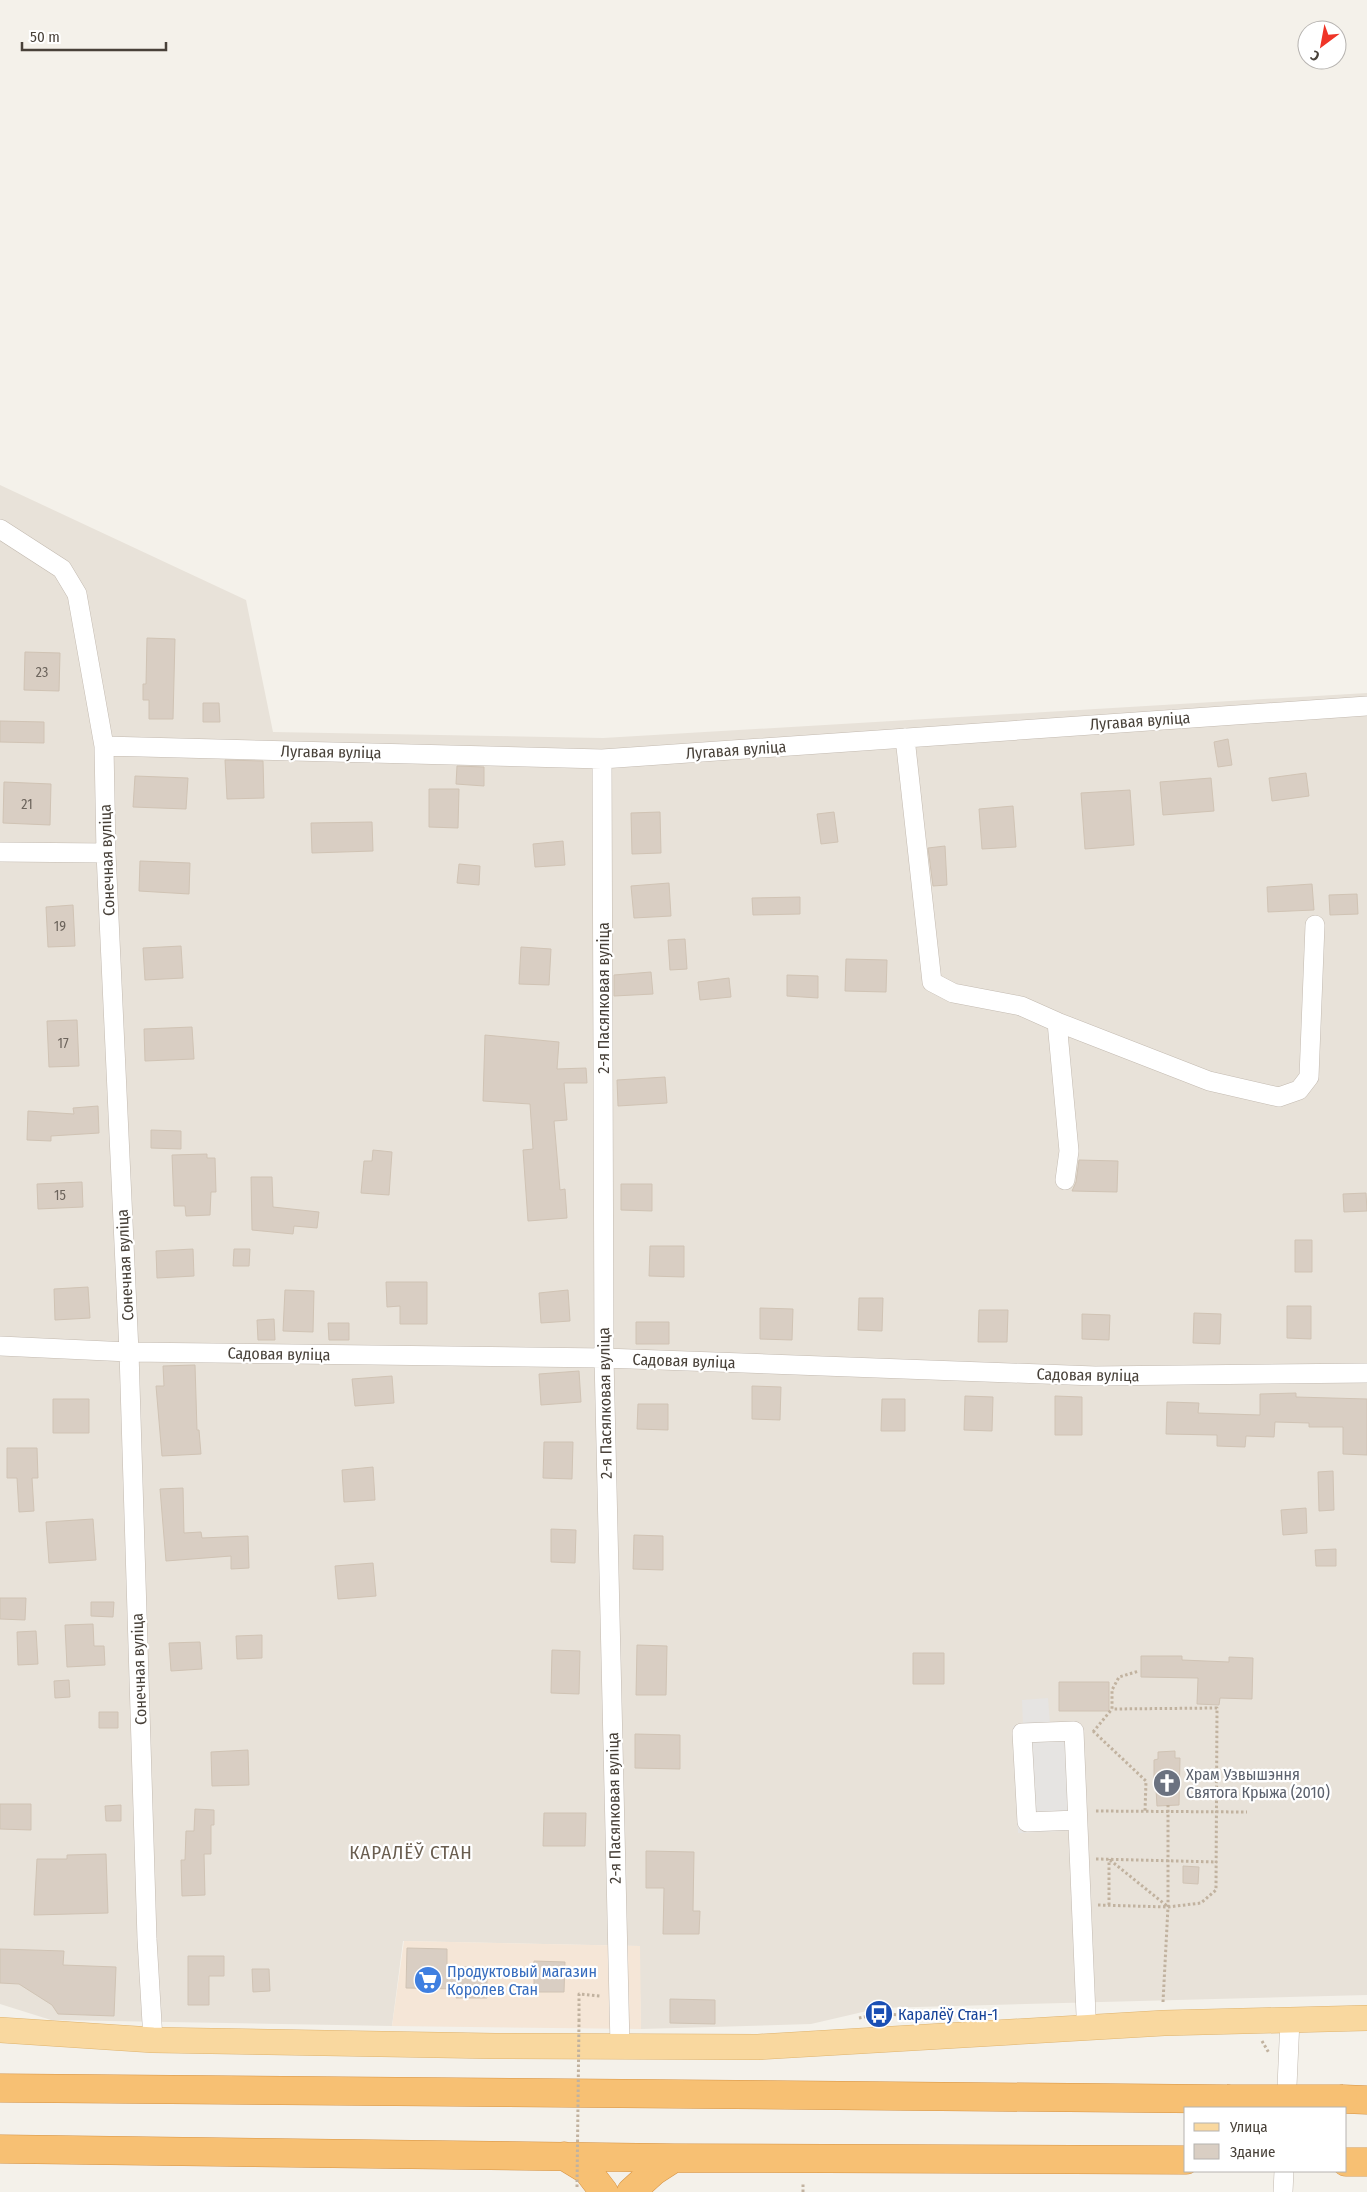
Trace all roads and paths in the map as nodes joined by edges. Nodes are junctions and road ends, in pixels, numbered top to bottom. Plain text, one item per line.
1 (0, 529) edge
2 (1367, 706) edge
3 (905, 738) junction
4 (104, 746) junction
5 (602, 759) junction
6 (0, 852) edge
7 (106, 853) junction
8 (1315, 925) dead end
9 (1057, 1022) junction
10 (1065, 1180) dead end
11 (0, 1346) edge
12 (129, 1352) junction
13 (604, 1358) junction
14 (1367, 1373) edge
15 (1139, 1671) dead end
16 (1112, 1709) junction
17 (1087, 1725) dead end
18 (1094, 1732) junction
19 (1089, 1737) dead end
20 (1168, 1805) dead end
21 (1145, 1812) junction
22 (1218, 1812) junction
23 (1247, 1812) dead end
24 (1168, 1813) junction
25 (1085, 1815) junction
26 (1088, 1859) dead end
27 (1109, 1859) junction
28 (1168, 1860) junction
29 (1217, 1862) junction
30 (1094, 1904) dead end
31 (1108, 1905) junction
32 (1168, 1907) junction
33 (600, 2002) dead end
34 (1163, 2010) dead end
35 (1367, 2018) edge
36 (1290, 2020) junction
37 (1086, 2028) junction
38 (0, 2030) edge
39 (153, 2040) junction
40 (620, 2046) junction
41 (0, 2088) edge
42 (1355, 2099) edge
43 (1286, 2107) edge
44 (0, 2149) edge
45 (564, 2156) junction
46 (674, 2158) junction
47 (1184, 2160) edge
48 (1347, 2162) edge
49 (1367, 2162) edge
50 (1284, 2172) edge
51 (803, 2183) dead end
52 (590, 2189) edge
53 (631, 2192) edge
54 (803, 2192) edge
55 (1283, 2192) edge

1 - 4 street, Сонечная вуліца
2 - 3 street, Лугавая вуліца
3 - 5 street, Лугавая вуліца
3 - 9 street
4 - 5 street, Лугавая вуліца
4 - 7 street, Сонечная вуліца
5 - 13 street, 2-я Пасялковая вуліца
6 - 7 street
7 - 12 street, Сонечная вуліца
8 - 9 street
9 - 10 street
11 - 12 street, Садовая вуліца
12 - 13 street, Садовая вуліца
12 - 39 street, Сонечная вуліца
13 - 14 street, Садовая вуліца
13 - 40 street, 2-я Пасялковая вуліца
15 - 16 path
16 - 18 path
16 - 22 path
17 - 18 path
18 - 19 path
18 - 21 path
20 - 24 path
21 - 24 path
21 - 25 path
22 - 23 path
22 - 24 path
22 - 29 path
24 - 28 path
25 - 25 street
25 - 37 street
26 - 27 path
27 - 28 path
27 - 31 path
27 - 32 path
28 - 29 path
28 - 32 path
29 - 32 path
30 - 31 path
31 - 32 path
32 - 34 path
33 - 52 path, bridge
35 - 36 main road
36 - 37 main road
36 - 43 street
37 - 40 main road
38 - 39 main road
39 - 40 main road
41 - 42 highway, bridge
44 - 45 highway
45 - 46 highway
45 - 52 highway
46 - 47 highway
46 - 53 highway
48 - 49 highway
50 - 55 street
51 - 54 path

